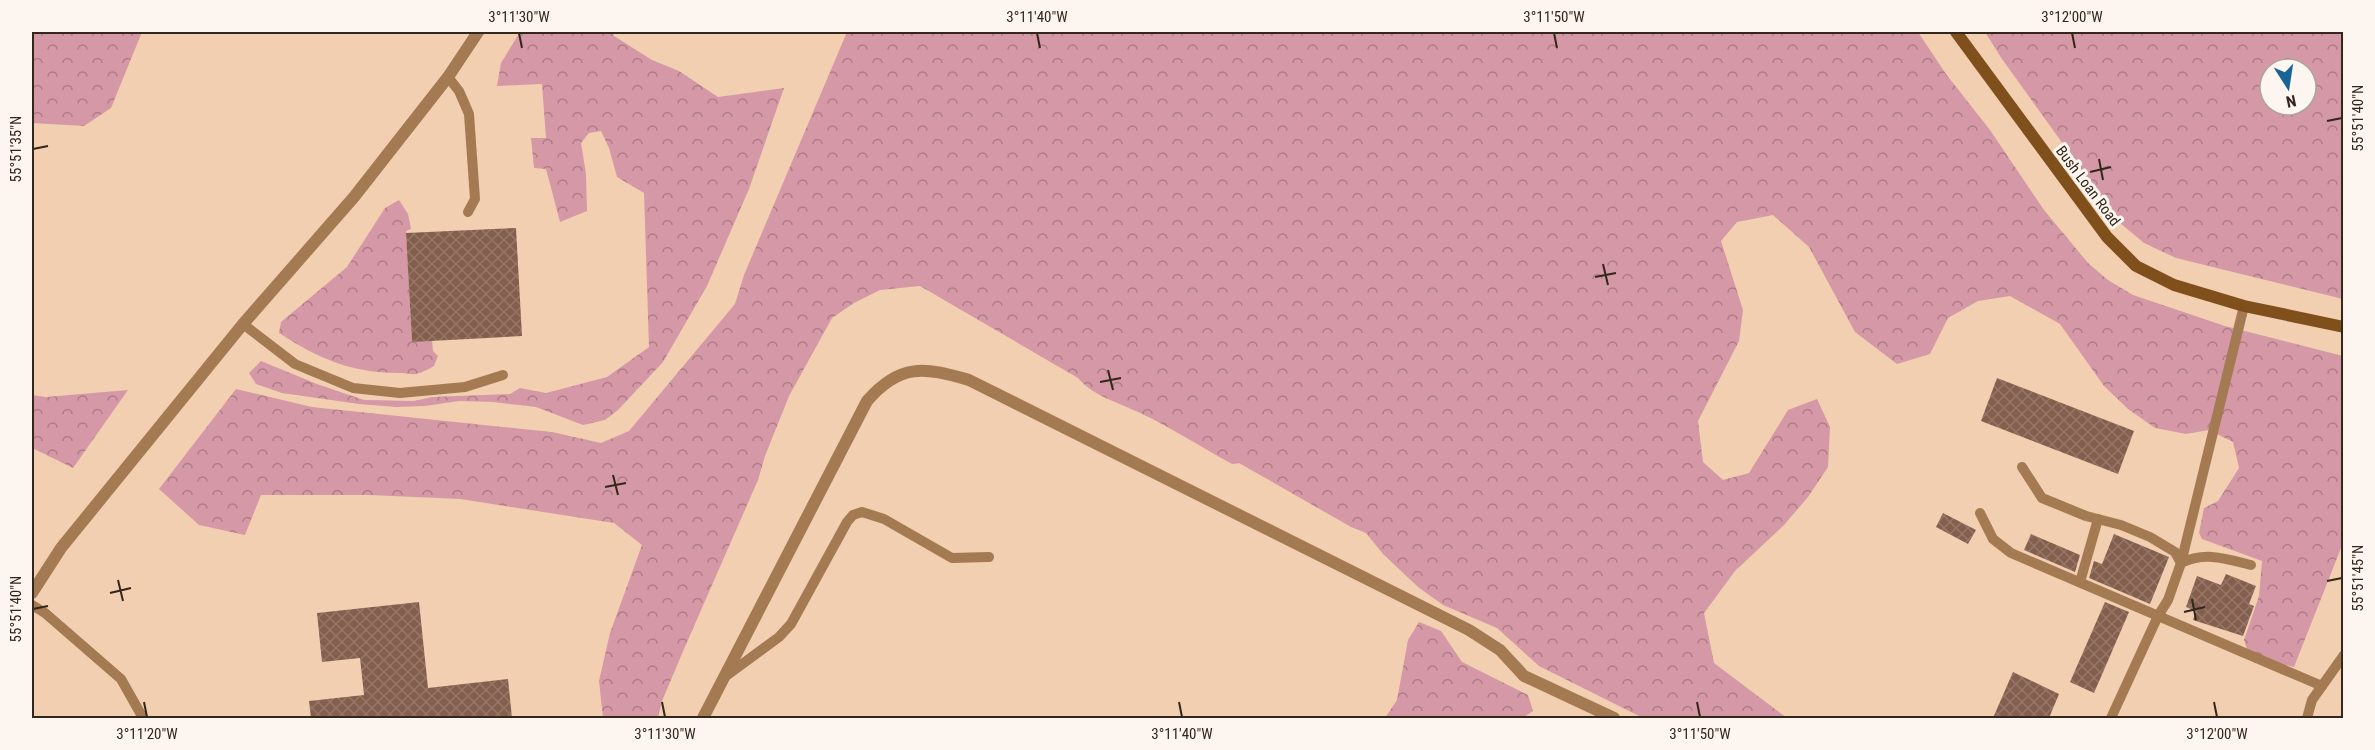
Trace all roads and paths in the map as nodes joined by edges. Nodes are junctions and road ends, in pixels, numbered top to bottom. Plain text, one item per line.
1 (478, 32) edge
2 (1956, 32) edge
3 (448, 77) junction
4 (468, 212) dead end
5 (2244, 306) junction
6 (243, 324) junction
7 (2343, 327) edge
8 (502, 375) dead end
9 (2022, 467) dead end
10 (1980, 513) dead end
11 (2098, 519) junction
12 (989, 557) dead end
13 (2181, 563) junction
14 (2251, 565) dead end
15 (2079, 582) junction
16 (32, 593) edge
17 (32, 605) edge
18 (2158, 616) junction
19 (2343, 655) edge
20 (725, 677) junction
21 (2322, 686) junction
22 (143, 718) edge
23 (703, 718) edge
24 (1614, 718) edge
25 (2112, 718) edge
26 (2307, 718) edge

1 - 3 street
2 - 5 street, Bush Loan Road
3 - 4 lane
3 - 6 street
5 - 7 street, Bush Loan Road
5 - 13 lane
6 - 8 lane
6 - 16 street
9 - 11 lane
10 - 15 lane
11 - 13 lane
11 - 15 lane
12 - 20 lane
13 - 14 lane
13 - 18 lane
15 - 18 lane
17 - 22 lane
18 - 21 lane
18 - 25 lane
19 - 21 lane
20 - 23 street
20 - 24 street
21 - 26 lane

